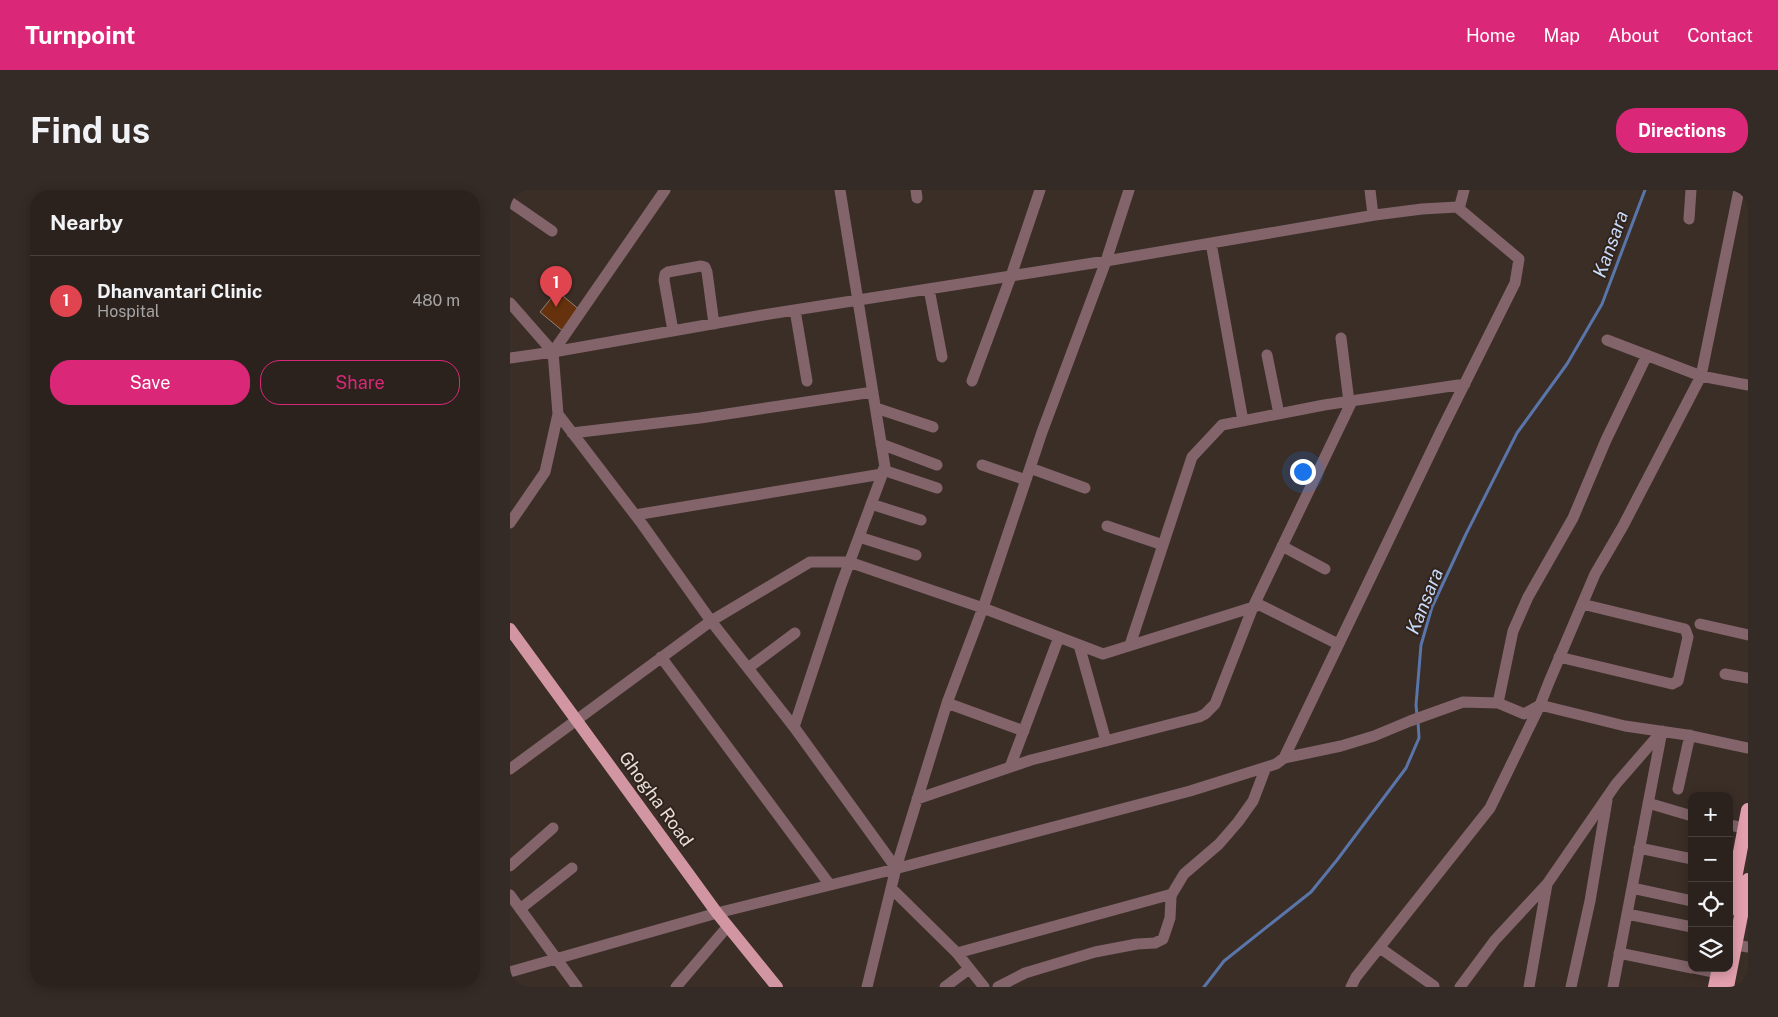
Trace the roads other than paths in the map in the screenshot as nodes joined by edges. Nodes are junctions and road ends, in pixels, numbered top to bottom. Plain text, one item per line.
1 (665, 190) edge
2 (840, 190) edge
3 (1040, 190) edge
4 (1129, 190) edge
5 (1370, 190) edge
6 (1464, 190) edge
7 (1690, 190) edge
8 (1739, 190) edge
9 (510, 202) edge
10 (1459, 209) junction
11 (1373, 215) junction
12 (1689, 219) dead end
13 (552, 231) dead end
14 (1211, 243) junction
15 (1106, 261) junction
16 (1011, 276) junction
17 (929, 289) junction
18 (859, 300) junction
19 (510, 303) edge
20 (795, 310) junction
21 (714, 324) junction
22 (673, 331) junction
23 (1341, 338) dead end
24 (1607, 340) dead end
25 (554, 352) junction
26 (1267, 355) dead end
27 (1647, 355) junction
28 (942, 357) dead end
29 (510, 358) edge
30 (1701, 376) junction
31 (807, 381) dead end
32 (972, 381) dead end
33 (1465, 384) junction
34 (1748, 385) edge
35 (873, 392) junction
36 (1350, 401) junction
37 (876, 408) junction
38 (558, 414) junction
39 (1279, 414) junction
40 (1242, 421) junction
41 (933, 427) dead end
42 (572, 433) junction
43 (881, 444) junction
44 (937, 465) dead end
45 (982, 465) dead end
46 (1030, 468) junction
47 (883, 472) junction
48 (1026, 480) junction
49 (937, 488) dead end
50 (1085, 488) dead end
51 (871, 504) junction
52 (635, 515) junction
53 (921, 520) dead end
54 (510, 522) edge
55 (1108, 526) dead end
56 (859, 537) junction
57 (1163, 545) junction
58 (1282, 546) junction
59 (916, 555) dead end
60 (849, 562) junction
61 (1325, 569) dead end
62 (1582, 604) junction
63 (1253, 607) junction
64 (983, 608) junction
65 (711, 621) junction
66 (1700, 624) dead end
67 (510, 629) edge
68 (794, 633) dead end
69 (1748, 635) edge
70 (1059, 637) junction
71 (1338, 644) junction
72 (1080, 645) junction
73 (1130, 645) junction
74 (661, 657) junction
75 (1559, 657) junction
76 (748, 668) junction
77 (1725, 674) dead end
78 (1748, 678) edge
79 (947, 703) junction
80 (1498, 703) junction
81 (1540, 705) junction
82 (577, 720) junction
83 (794, 727) junction
84 (1024, 731) junction
85 (1662, 732) junction
86 (1690, 735) junction
87 (1106, 741) junction
88 (1748, 748) edge
89 (1284, 758) junction
90 (1010, 767) junction
91 (1266, 767) junction
92 (510, 769) edge
93 (1678, 789) dead end
94 (1607, 796) junction
95 (917, 799) junction
96 (1648, 803) junction
97 (1748, 810) edge
98 (1688, 815) edge
99 (1733, 825) edge
100 (553, 828) dead end
101 (1745, 828) junction
102 (1639, 848) junction
103 (1688, 859) edge
104 (510, 866) edge
105 (572, 868) dead end
106 (896, 868) junction
107 (1733, 869) edge
108 (1748, 880) edge
109 (1547, 884) junction
110 (830, 885) junction
111 (891, 888) junction
112 (1632, 888) junction
113 (1172, 894) junction
114 (510, 895) edge
115 (1688, 899) edge
116 (520, 909) junction
117 (717, 913) junction
118 (1627, 914) junction
119 (728, 926) junction
120 (1688, 926) edge
121 (1737, 945) edge
122 (1380, 948) junction
123 (957, 953) junction
124 (1619, 953) junction
125 (557, 960) junction
126 (1688, 967) edge
127 (970, 969) junction
128 (510, 972) edge
129 (1705, 972) edge
130 (1717, 976) edge
131 (1434, 986) dead end
132 (577, 987) edge
133 (676, 987) edge
134 (777, 987) edge
135 (867, 987) edge
136 (945, 987) edge
137 (984, 987) edge
138 (998, 987) edge
139 (1351, 987) edge
140 (1460, 987) edge
141 (1529, 987) edge
142 (1571, 987) edge
143 (1613, 987) edge
144 (1727, 987) edge

1 - 25 street
2 - 18 street
3 - 16 street
4 - 15 street
5 - 11 street
6 - 10 street
7 - 12 street
8 - 30 street
9 - 13 street
10 - 11 street
10 - 33 street
11 - 14 street
14 - 15 street
14 - 40 street
15 - 16 street
15 - 46 street
16 - 17 street
16 - 32 street
17 - 18 street
17 - 28 street
18 - 20 street
18 - 35 street
19 - 25 street
20 - 21 street
20 - 31 street
21 - 22 street
21 - 22 street
22 - 25 street
23 - 36 street
24 - 27 street
25 - 29 street
25 - 38 street
26 - 39 street
27 - 30 street
27 - 80 street
30 - 34 street
30 - 62 street
33 - 36 street
33 - 71 street
35 - 37 street
35 - 42 street
36 - 39 street
36 - 58 street
37 - 41 street
37 - 43 street
38 - 42 street
38 - 54 street
39 - 40 street
40 - 57 street
42 - 52 street
43 - 44 street
43 - 47 street
45 - 48 street
46 - 48 street
46 - 50 street
47 - 49 street
47 - 51 street
47 - 52 street
48 - 64 street
51 - 53 street
51 - 56 street
52 - 65 street
55 - 57 street
56 - 59 street
56 - 60 street
57 - 73 street
58 - 61 street
58 - 63 street
60 - 64 street
60 - 65 street
60 - 83 street
62 - 75 street
62 - 75 street
63 - 71 street
63 - 73 street
63 - 87 street
64 - 70 street
64 - 79 street
65 - 74 street
65 - 76 street
66 - 69 street
67 - 82 main road, Ghogha Road
68 - 76 street
70 - 72 street
70 - 84 street
71 - 89 street
72 - 73 street
72 - 87 street
74 - 82 street
74 - 110 street
75 - 81 street
76 - 83 street
77 - 78 street
79 - 84 street
79 - 95 street
80 - 81 street
80 - 89 street
81 - 85 street
81 - 122 street
82 - 92 street
82 - 117 main road, Ghogha Road
83 - 106 street
84 - 90 street
85 - 86 street
85 - 94 street
85 - 96 street
86 - 88 street
86 - 93 street
87 - 90 street
89 - 91 street
90 - 95 street
91 - 106 street
91 - 113 street
94 - 109 street
94 - 142 street
95 - 106 street
96 - 98 street
96 - 102 street
97 - 101 highway
99 - 101 street
100 - 104 street
101 - 107 highway
102 - 103 street
102 - 112 street
105 - 116 street
106 - 110 street
106 - 111 street
108 - 121 highway
109 - 140 street
109 - 141 street
110 - 117 street
111 - 123 street
111 - 135 street
112 - 115 street
112 - 118 street
113 - 123 street
113 - 138 street
114 - 116 street
116 - 125 street
117 - 119 main road, Ghogha Road
117 - 125 street
118 - 120 street
118 - 124 street
119 - 133 street
119 - 134 main road, Ghogha Road
121 - 144 highway
122 - 131 street
122 - 139 street
123 - 127 street
124 - 126 street
124 - 143 street
125 - 128 street
125 - 132 street
127 - 136 street
127 - 137 street
129 - 130 street

